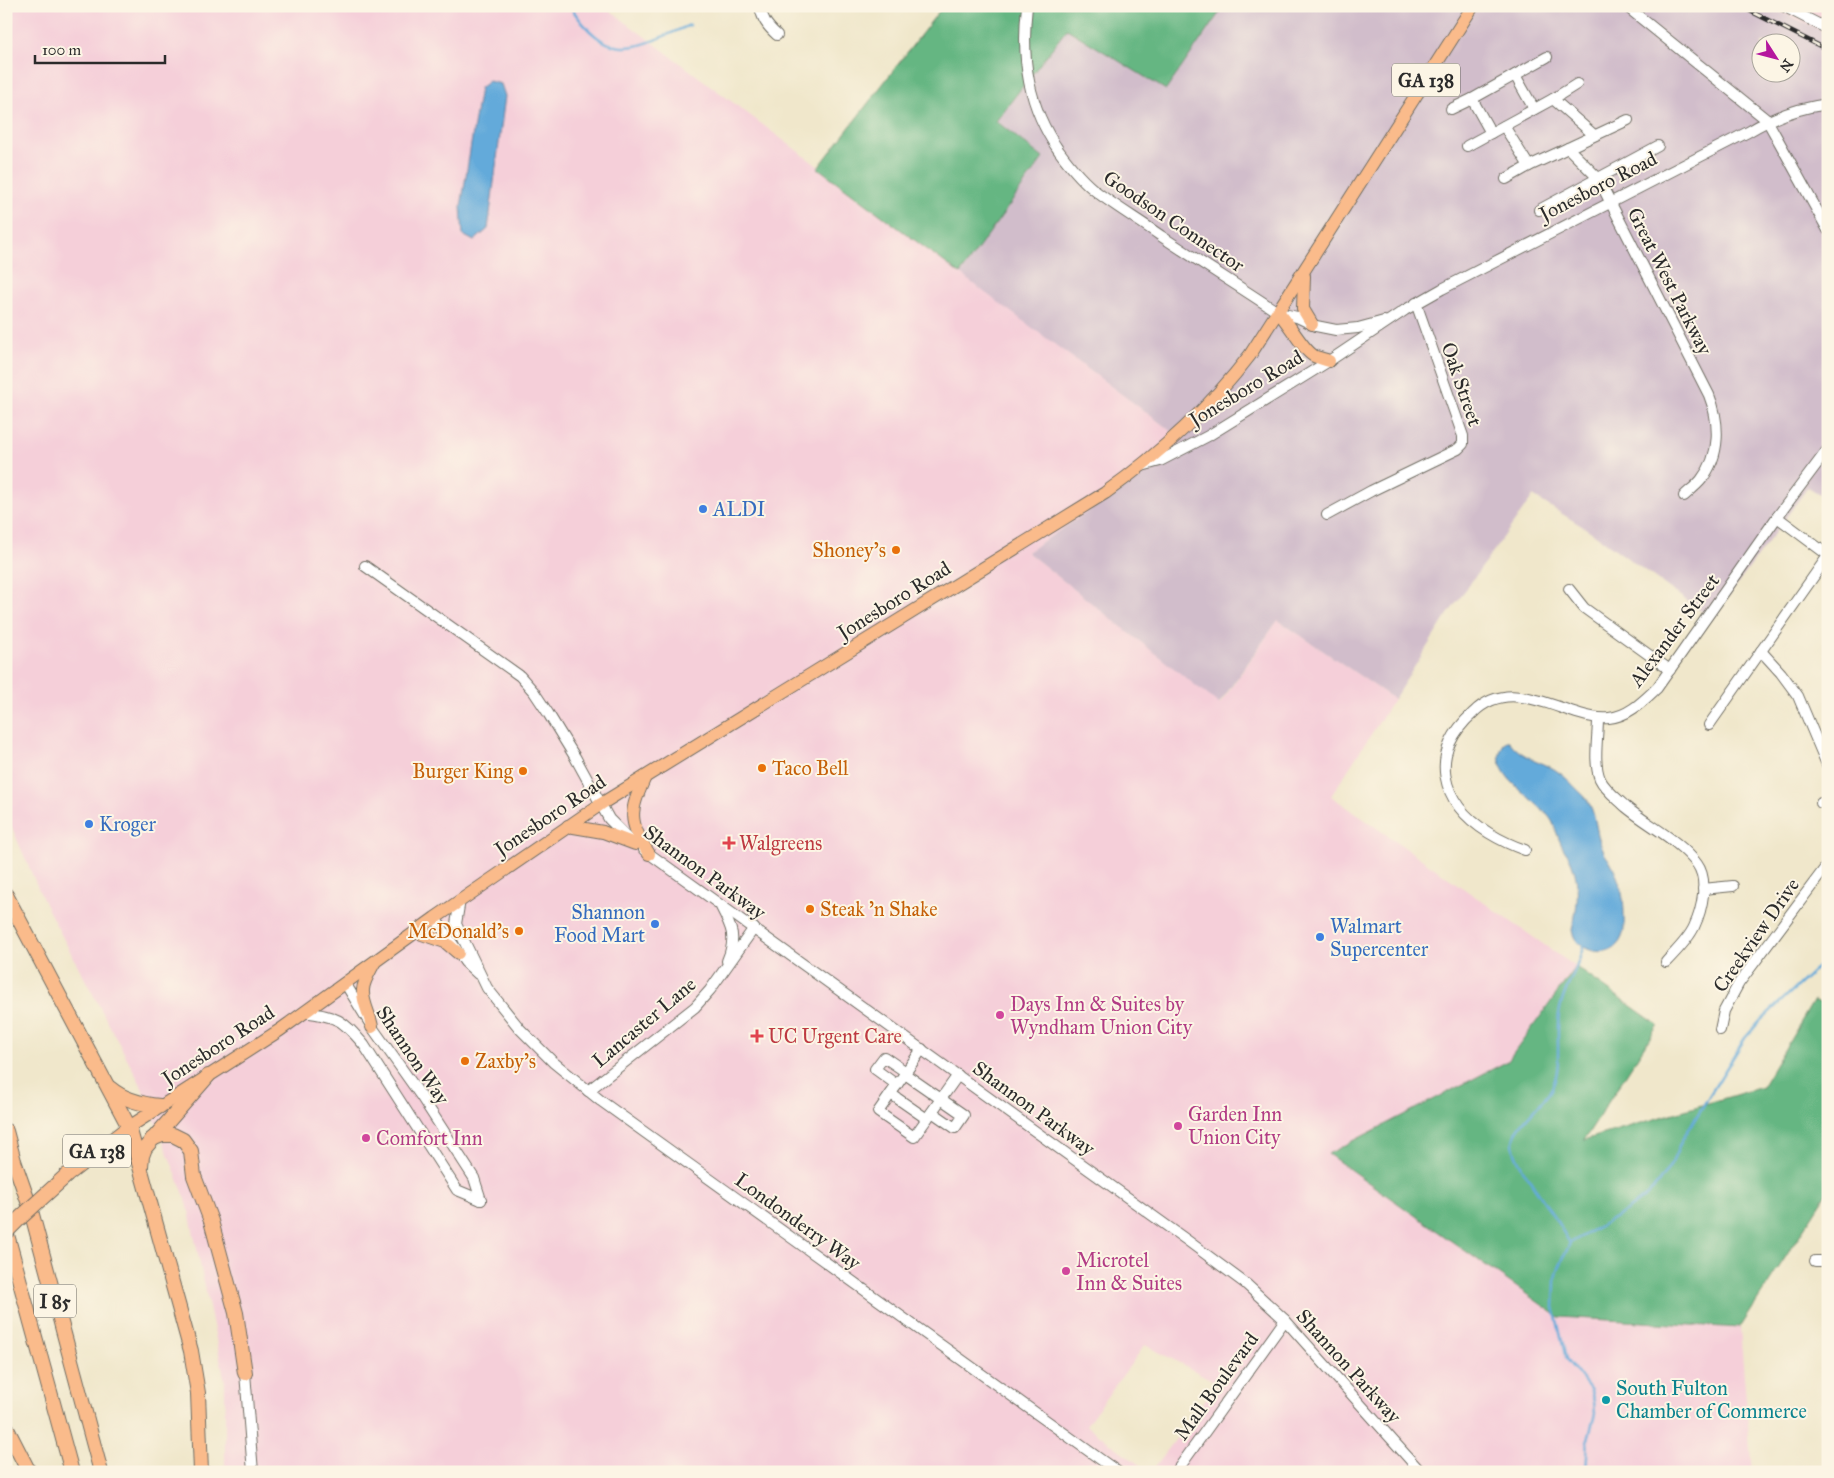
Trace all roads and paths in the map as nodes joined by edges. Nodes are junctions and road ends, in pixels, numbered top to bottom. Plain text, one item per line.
1 (760, 6) edge
2 (1027, 6) edge
3 (1473, 6) edge
4 (1626, 6) edge
5 (1783, 6) edge
6 (1828, 29) edge
7 (777, 35) dead end
8 (1547, 57) dead end
9 (1515, 75) junction
10 (1577, 84) dead end
11 (1472, 99) junction
12 (1553, 99) junction
13 (1828, 104) edge
14 (1451, 109) dead end
15 (1534, 109) junction
16 (1628, 120) dead end
17 (1767, 120) junction
18 (1504, 126) junction
19 (1491, 133) junction
20 (1594, 135) junction
21 (1467, 146) dead end
22 (1658, 146) dead end
23 (1568, 148) junction
24 (1529, 166) junction
25 (1598, 178) junction
26 (1506, 179) dead end
27 (1611, 202) junction
28 (1539, 210) dead end
29 (1828, 230) edge
30 (1304, 273) junction
31 (1416, 303) junction
32 (1279, 312) junction
33 (1392, 319) junction
34 (1312, 324) junction
35 (1328, 361) junction
36 (1828, 449) edge
37 (1142, 466) junction
38 (1684, 496) dead end
39 (1328, 515) dead end
40 (1777, 517) junction
41 (1828, 555) edge
42 (365, 566) dead end
43 (1570, 589) dead end
44 (1761, 651) junction
45 (1670, 670) junction
46 (1598, 719) junction
47 (1709, 725) dead end
48 (1828, 767) edge
49 (646, 777) junction
50 (601, 804) junction
51 (568, 826) junction
52 (635, 844) junction
53 (1525, 850) dead end
54 (649, 854) junction
55 (1828, 864) edge
56 (1733, 886) dead end
57 (1703, 889) junction
58 (6, 895) edge
59 (460, 900) junction
60 (720, 904) junction
61 (435, 918) junction
62 (754, 928) junction
63 (416, 932) junction
64 (458, 952) junction
65 (1666, 962) dead end
66 (374, 963) junction
67 (480, 975) junction
68 (720, 976) junction
69 (345, 983) junction
70 (304, 1012) junction
71 (372, 1026) junction
72 (1720, 1030) dead end
73 (922, 1049) junction
74 (906, 1073) junction
75 (958, 1075) junction
76 (208, 1076) junction
77 (107, 1085) junction
78 (894, 1089) junction
79 (588, 1091) junction
80 (941, 1099) junction
81 (160, 1106) junction
82 (930, 1116) junction
83 (129, 1126) junction
84 (6, 1132) edge
85 (152, 1139) junction
86 (140, 1167) junction
87 (6, 1232) edge
88 (1828, 1261) edge
89 (1815, 1262) dead end
90 (1285, 1320) junction
91 (245, 1373) joint
92 (6, 1427) edge
93 (29, 1472) edge
94 (72, 1472) edge
95 (102, 1472) edge
96 (201, 1472) edge
97 (254, 1472) edge
98 (1118, 1472) edge
99 (1176, 1472) edge
100 (1421, 1472) edge

1 - 7 street
2 - 32 street, Goodson Connector
3 - 30 main road, GA 138
4 - 17 street
5 - 6 street
8 - 9 street
9 - 11 street
9 - 15 street
10 - 12 street
11 - 14 street
11 - 19 street
12 - 15 street
12 - 20 street
13 - 17 street, Jonesboro Road
15 - 18 street
16 - 20 street
17 - 27 street, Jonesboro Road
17 - 29 street
18 - 19 street
18 - 24 street
19 - 21 street
20 - 23 street
22 - 25 street
23 - 24 street
23 - 25 street, Great West Parkway
24 - 26 street
25 - 27 street, Great West Parkway
25 - 28 street
27 - 31 street, Jonesboro Road
27 - 38 street, Great West Parkway
30 - 32 main road, GA 138
30 - 34 main road
31 - 33 street, Jonesboro Road
31 - 39 street, Oak Street
32 - 34 street, Jonesboro Road
32 - 35 main road
32 - 37 main road, Jonesboro Road / GA 138
33 - 34 street, Jonesboro Road
33 - 35 street, Jonesboro Road
35 - 37 street, Jonesboro Road
36 - 40 street, Alexander Street
37 - 49 main road, Jonesboro Road / GA 138
40 - 41 street
40 - 45 street, Alexander Street
41 - 44 street
42 - 50 street, Shannon Parkway
43 - 45 street
44 - 47 street
44 - 48 street
45 - 46 street, Alexander Street
46 - 53 street, Alexander Street
46 - 57 street
49 - 50 main road, Jonesboro Road / GA 138
49 - 54 main road
50 - 51 main road, Jonesboro Road / GA 138
50 - 52 street, Shannon Parkway
51 - 52 main road
51 - 59 main road, Jonesboro Road / GA 138
52 - 54 street, Shannon Parkway
54 - 60 street, Shannon Parkway
55 - 72 street, Creekview Drive
56 - 57 street
57 - 65 street
58 - 77 highway
59 - 61 main road, Jonesboro Road / GA 138
59 - 67 street, Londonderry Way
60 - 62 street, Shannon Parkway
60 - 68 street
61 - 63 main road, Jonesboro Road / GA 138
61 - 64 street, Londonderry Way
62 - 68 street, Lancaster Lane
62 - 73 street, Shannon Parkway
63 - 64 main road
63 - 66 main road, Jonesboro Road / GA 138
64 - 67 street, Londonderry Way
66 - 69 main road, Jonesboro Road / GA 138
66 - 71 main road
67 - 79 street, Londonderry Way
68 - 79 street, Lancaster Lane
69 - 70 main road, Jonesboro Road / GA 138
69 - 71 street, Shannon Way
70 - 71 street, Shannon Way
70 - 76 main road, Jonesboro Road / GA 138
73 - 74 street
73 - 75 street, Shannon Parkway
74 - 78 street
74 - 78 street
74 - 80 street
75 - 80 street
75 - 90 street, Shannon Parkway
76 - 81 main road, Jonesboro Road / GA 138
76 - 85 highway
77 - 81 highway
77 - 83 highway
78 - 82 street
78 - 82 street
79 - 98 street, Londonderry Way
80 - 82 street
80 - 82 street
81 - 83 main road, Jonesboro Road / GA 138
83 - 86 highway
83 - 87 highway, Jonesboro Road / GA 138, bridge
84 - 95 highway, I 85
85 - 86 highway
85 - 91 highway
86 - 96 highway
87 - 94 highway, I 85
88 - 89 street
90 - 99 street, Mall Boulevard
90 - 100 street, Shannon Parkway
91 - 97 street
92 - 93 highway

